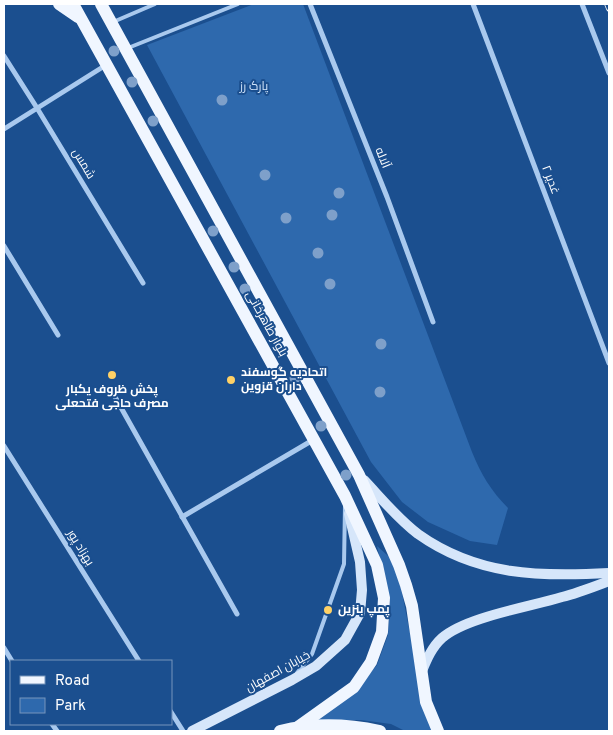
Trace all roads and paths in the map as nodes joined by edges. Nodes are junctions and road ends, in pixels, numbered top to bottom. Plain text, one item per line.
1 (60, 4) edge
2 (73, 4) edge
3 (101, 4) edge
4 (155, 4) edge
5 (238, 4) edge
6 (310, 4) edge
7 (473, 4) edge
8 (582, 4) edge
9 (82, 20) junction
10 (111, 23) junction
11 (126, 49) junction
12 (4, 56) edge
13 (107, 64) junction
14 (609, 73) edge
15 (37, 108) junction
16 (4, 129) edge
17 (230, 240) junction
18 (4, 246) edge
19 (210, 252) junction
20 (143, 283) dead end
21 (433, 322) dead end
22 (58, 336) dead end
23 (609, 363) edge
24 (110, 388) dead end
25 (314, 440) junction
26 (4, 446) edge
27 (359, 475) junction
28 (345, 496) junction
29 (182, 517) junction
30 (609, 573) edge
31 (609, 581) edge
32 (237, 614) dead end
33 (4, 648) edge
34 (11, 660) edge
35 (138, 660) edge
36 (422, 671) junction
37 (292, 680) junction
38 (172, 714) edge
39 (298, 727) junction
40 (183, 731) edge
41 (192, 731) edge
42 (280, 731) edge
43 (380, 731) edge
44 (438, 731) edge

1 - 9 main road
2 - 9 main road, بلوار طاهرخانی
3 - 10 main road, بلوار طاهرخانی
4 - 10 lane
5 - 11 lane
6 - 21 street, آلاله
7 - 23 street, غدیر ۲
8 - 14 street
9 - 13 main road, بلوار طاهرخانی
10 - 11 main road, بلوار طاهرخانی
11 - 17 main road, بلوار طاهرخانی
12 - 15 street, شمس
13 - 15 street
13 - 19 main road, بلوار طاهرخانی
15 - 16 street
15 - 20 street, شمس
17 - 19 main road
17 - 27 main road, بلوار طاهرخانی
18 - 22 street
19 - 25 main road, بلوار طاهرخانی
24 - 29 street
25 - 28 main road, بلوار طاهرخانی
25 - 29 street
26 - 35 street, بهزاد پور
27 - 30 street
27 - 36 main road, بلوار طاهرخانی
28 - 37 lane
28 - 37 street, خیابان اصفهان
28 - 39 main road, بلوار طاهرخانی
29 - 32 street
31 - 36 street
33 - 34 street
36 - 44 main road, بلوار طاهرخانی
37 - 41 street, خیابان اصفهان
38 - 40 street
39 - 42 main road
39 - 43 main road

